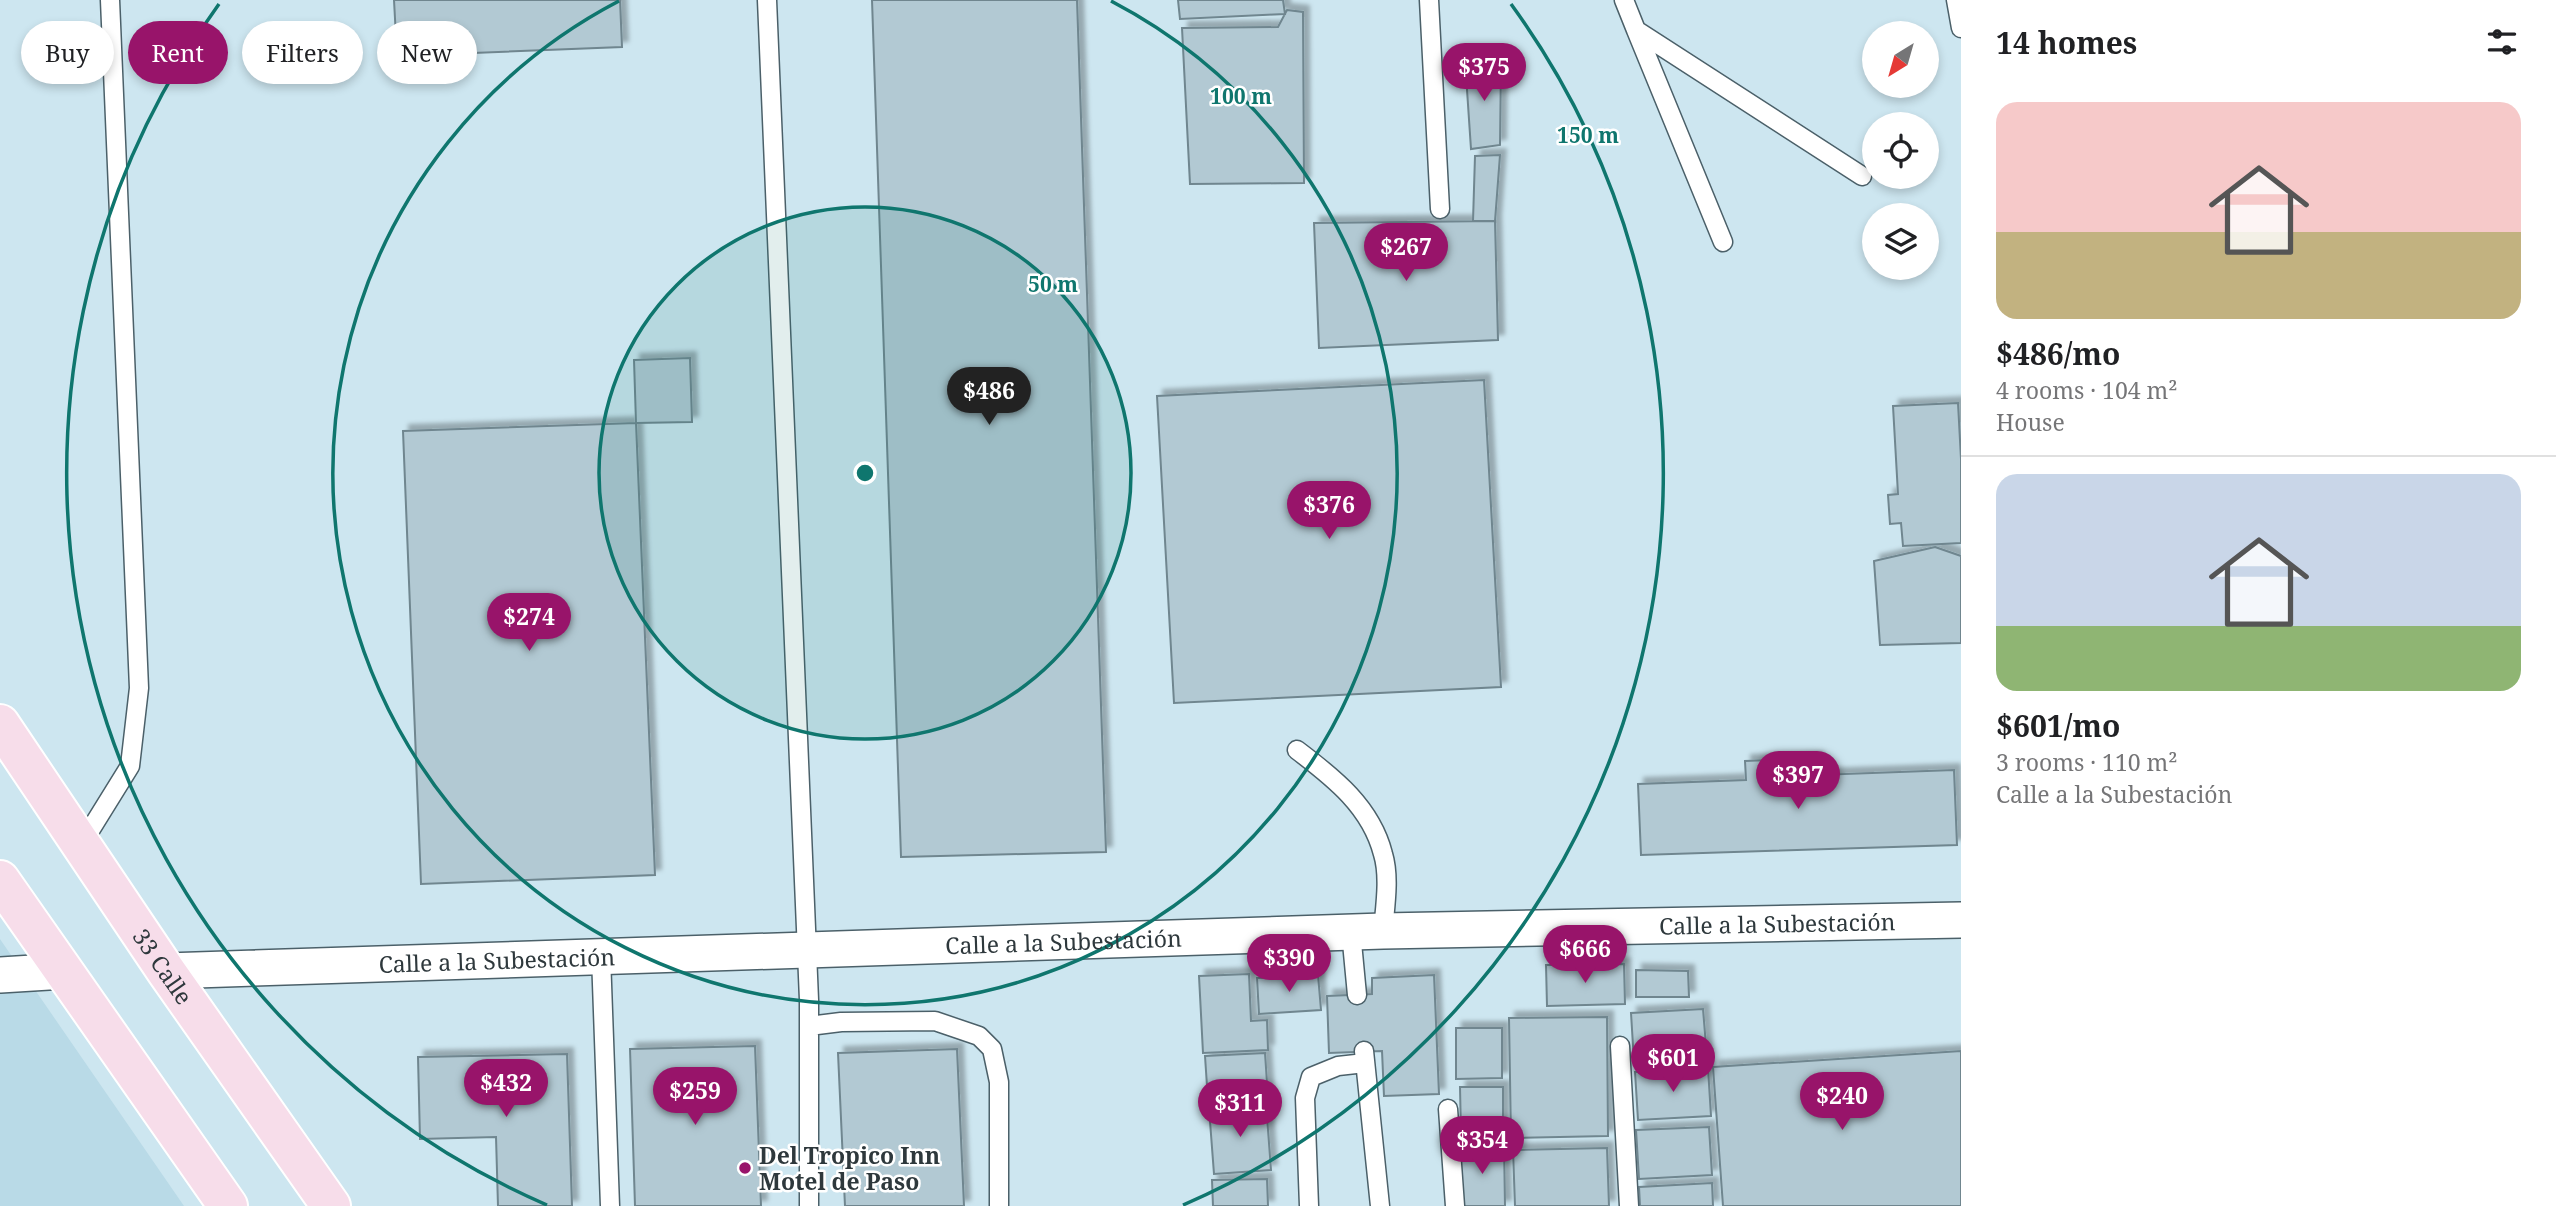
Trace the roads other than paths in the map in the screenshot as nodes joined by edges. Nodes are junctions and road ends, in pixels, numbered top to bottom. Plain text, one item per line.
1 (110, 0) edge
2 (767, 0) edge
3 (1429, 0) edge
4 (1624, 0) edge
5 (1956, 0) edge
6 (1961, 28) edge
7 (1636, 30) junction
8 (1862, 176) dead end
9 (1440, 209) dead end
10 (1723, 242) dead end
11 (0, 724) edge
12 (1297, 750) dead end
13 (81, 845) junction
14 (0, 880) edge
15 (1961, 920) edge
16 (1367, 931) junction
17 (806, 950) junction
18 (601, 956) junction
19 (65, 971) junction
20 (166, 971) junction
21 (0, 975) edge
22 (1357, 995) dead end
23 (809, 1026) junction
24 (1620, 1046) dead end
25 (1447, 1109) dead end
26 (228, 1206) edge
27 (331, 1206) edge
28 (610, 1206) edge
29 (808, 1206) edge
30 (999, 1206) edge
31 (1309, 1206) edge
32 (1380, 1206) edge
33 (1455, 1206) edge
34 (1629, 1206) edge

1 - 13 lane
2 - 17 lane
3 - 9 lane
4 - 7 lane
5 - 6 lane
7 - 8 lane
7 - 10 lane
11 - 13 main road, 33 Calle
12 - 16 lane
13 - 20 main road, 33 Calle
14 - 19 main road
15 - 16 street, Calle a la Subestación
16 - 17 street, Calle a la Subestación
16 - 22 lane
17 - 18 street, Calle a la Subestación
17 - 23 lane
18 - 20 street, Calle a la Subestación
18 - 28 lane
19 - 21 street
19 - 26 main road
20 - 27 main road, 33 Calle
23 - 29 lane
23 - 30 lane
24 - 34 lane
25 - 33 lane
31 - 32 lane

